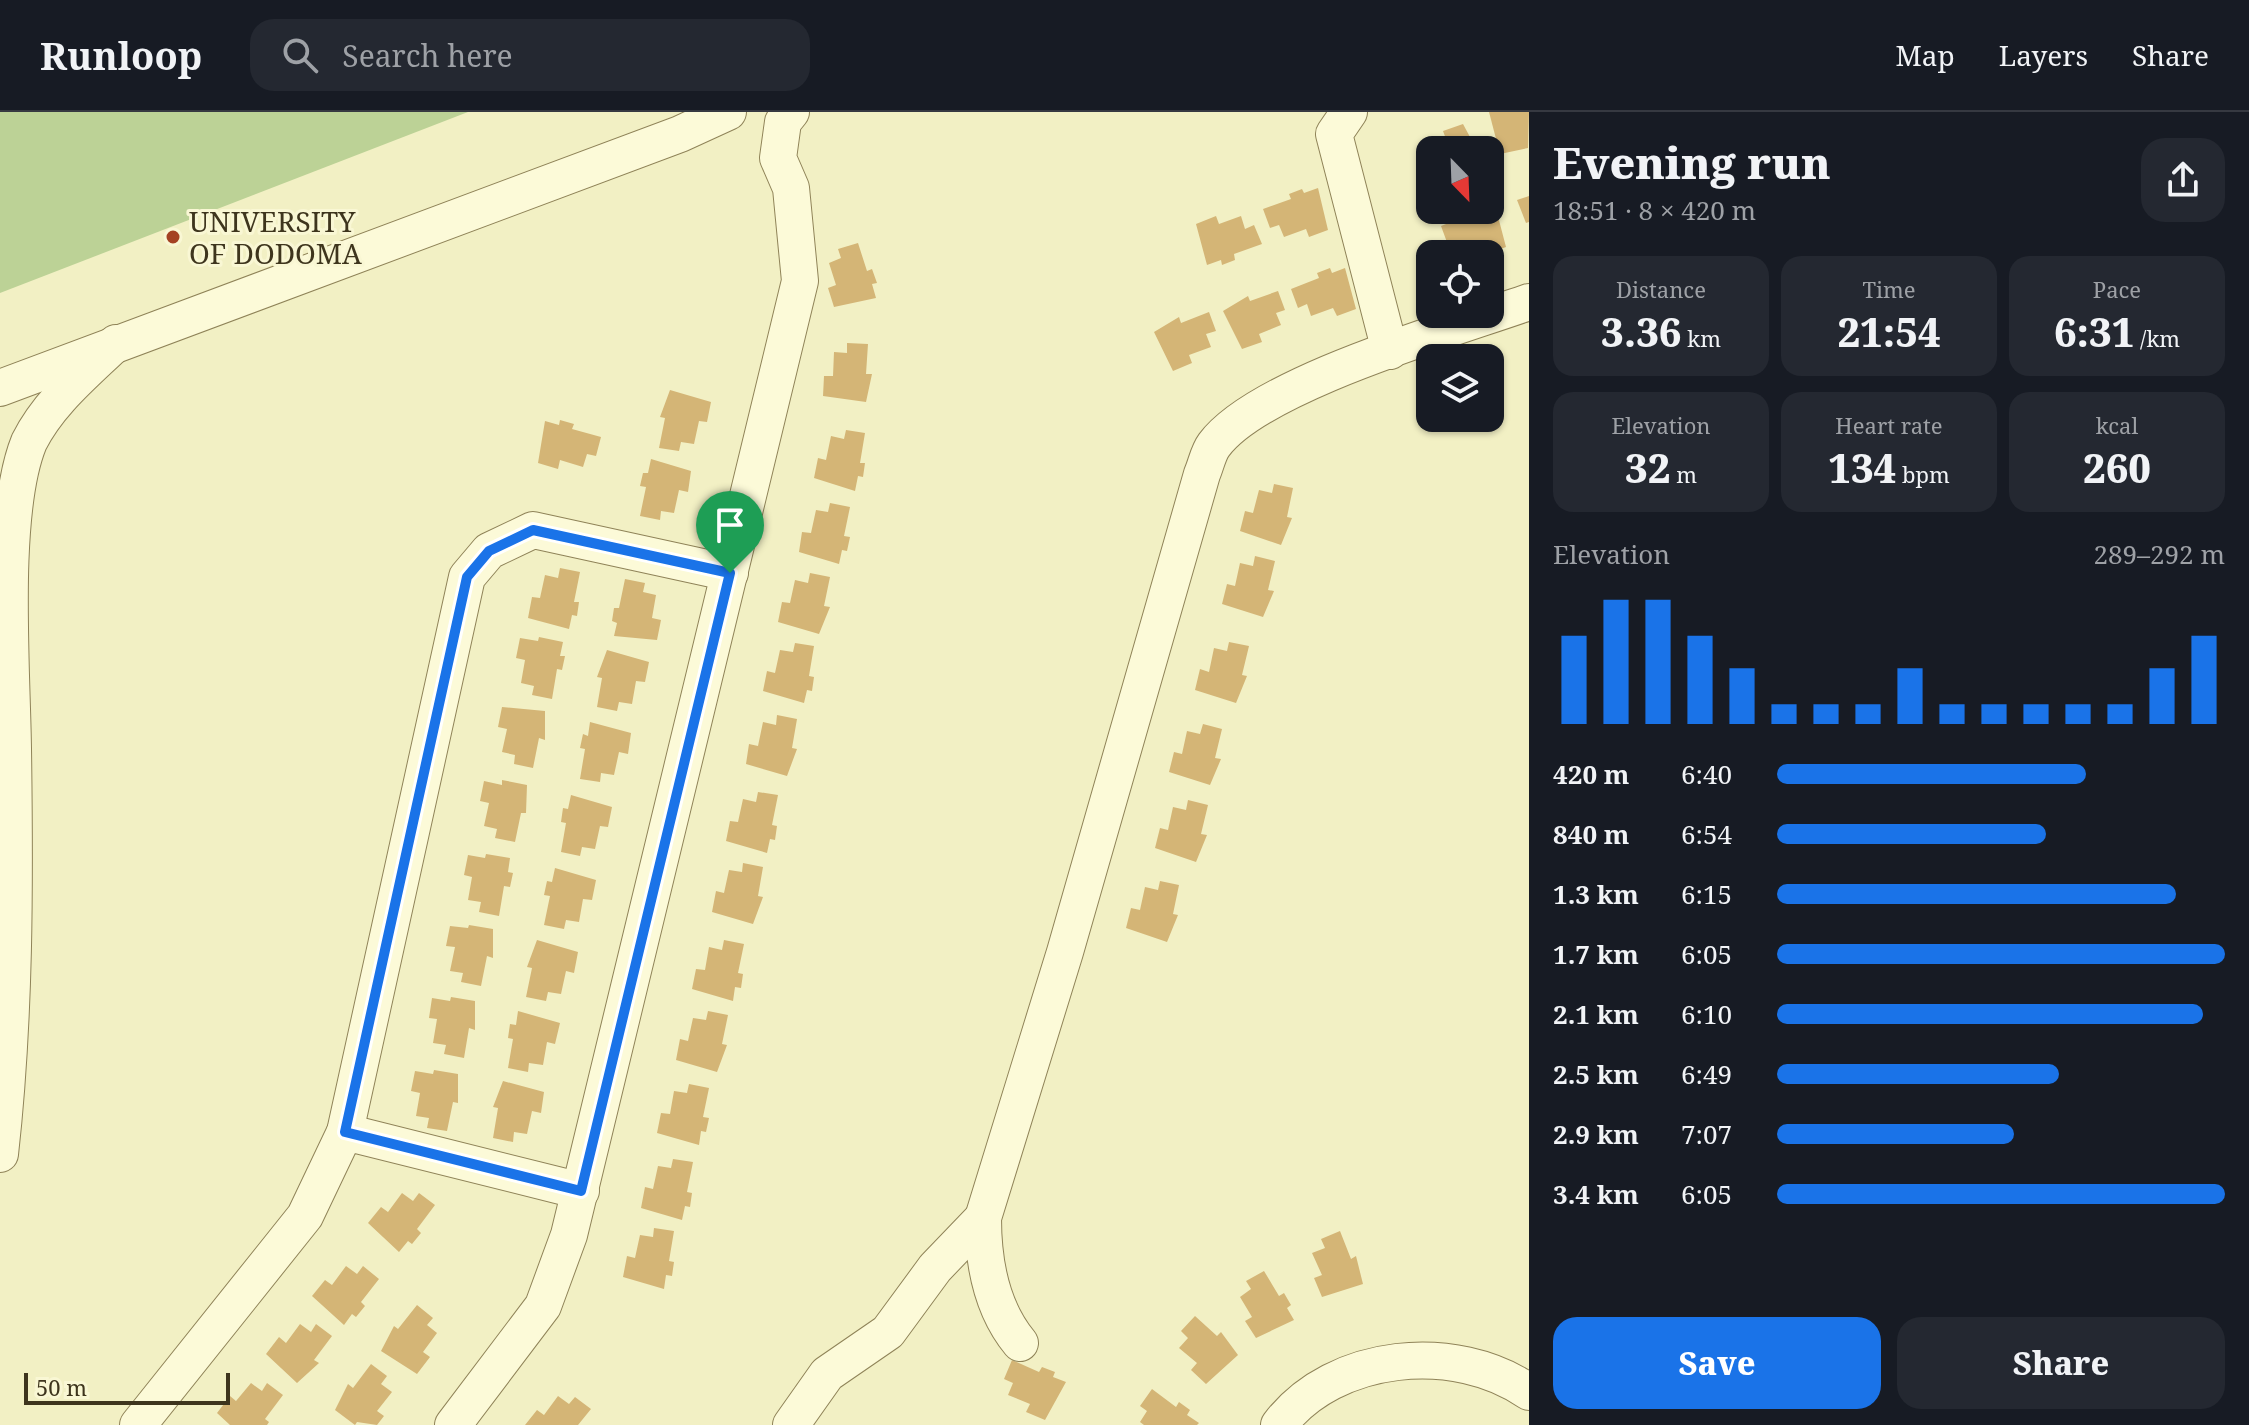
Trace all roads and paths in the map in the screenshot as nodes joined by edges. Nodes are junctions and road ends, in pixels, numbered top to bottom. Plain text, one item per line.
1 (728, 112) edge
2 (791, 112) edge
3 (1349, 112) edge
4 (1529, 302) edge
5 (116, 343) junction
6 (1390, 351) junction
7 (0, 388) edge
8 (730, 573) junction
9 (345, 1132) junction
10 (0, 1154) edge
11 (581, 1191) junction
12 (983, 1218) junction
13 (1020, 1343) dead end
14 (1529, 1392) edge
15 (138, 1425) edge
16 (453, 1425) edge
17 (791, 1425) edge
18 (1279, 1425) edge

1 - 5 street
2 - 8 street
3 - 6 street
4 - 6 street
5 - 7 street
5 - 10 street
6 - 12 street
8 - 9 street
8 - 11 street
9 - 11 street
9 - 15 street
11 - 16 street
12 - 13 street
12 - 17 street
14 - 18 street

